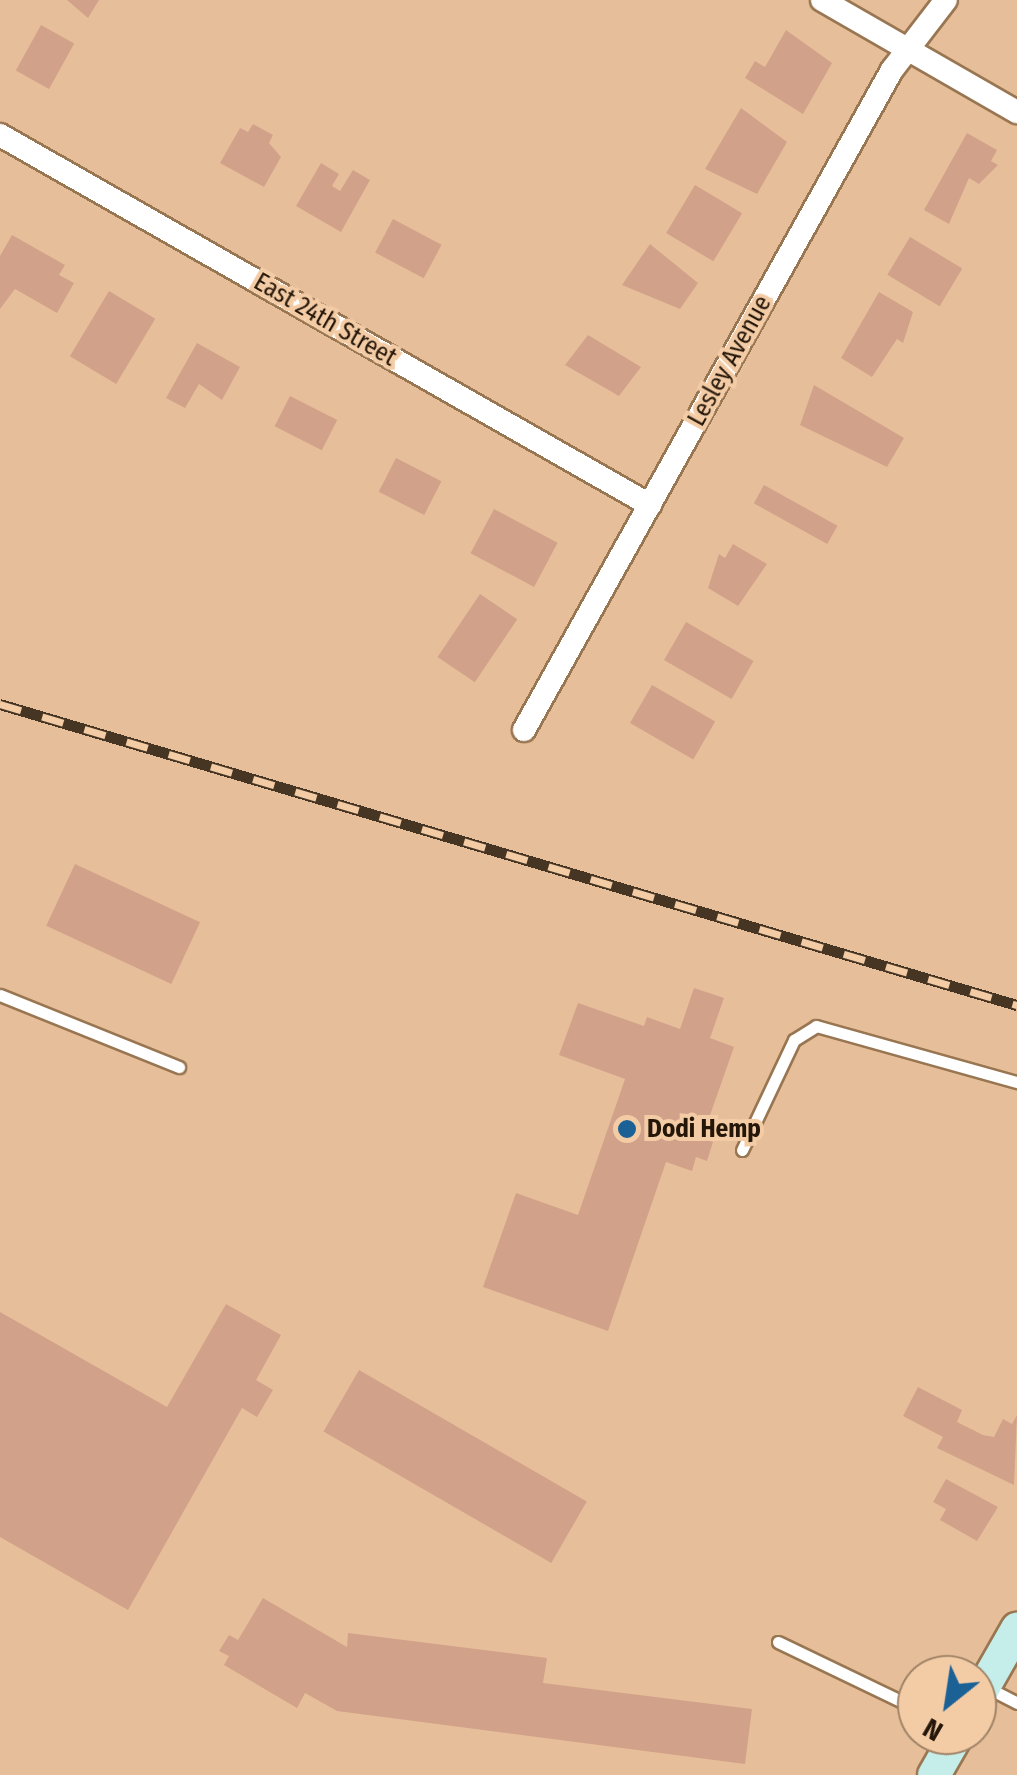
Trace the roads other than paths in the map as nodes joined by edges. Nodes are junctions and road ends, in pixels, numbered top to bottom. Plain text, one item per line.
1 (822, 0) edge
2 (946, 0) edge
3 (910, 51) junction
4 (1017, 112) edge
5 (0, 135) edge
6 (650, 505) junction
7 (524, 730) dead end
8 (0, 995) edge
9 (180, 1068) dead end
10 (1017, 1082) edge
11 (742, 1150) dead end
12 (1017, 1628) edge
13 (778, 1642) dead end
14 (997, 1664) edge
15 (897, 1699) edge

1 - 3 street
2 - 3 street, Lesley Avenue
3 - 4 street
3 - 6 street, Lesley Avenue
5 - 6 street, East 24th Street
6 - 7 street, Lesley Avenue
8 - 9 lane
10 - 11 lane
12 - 14 street
13 - 15 lane

